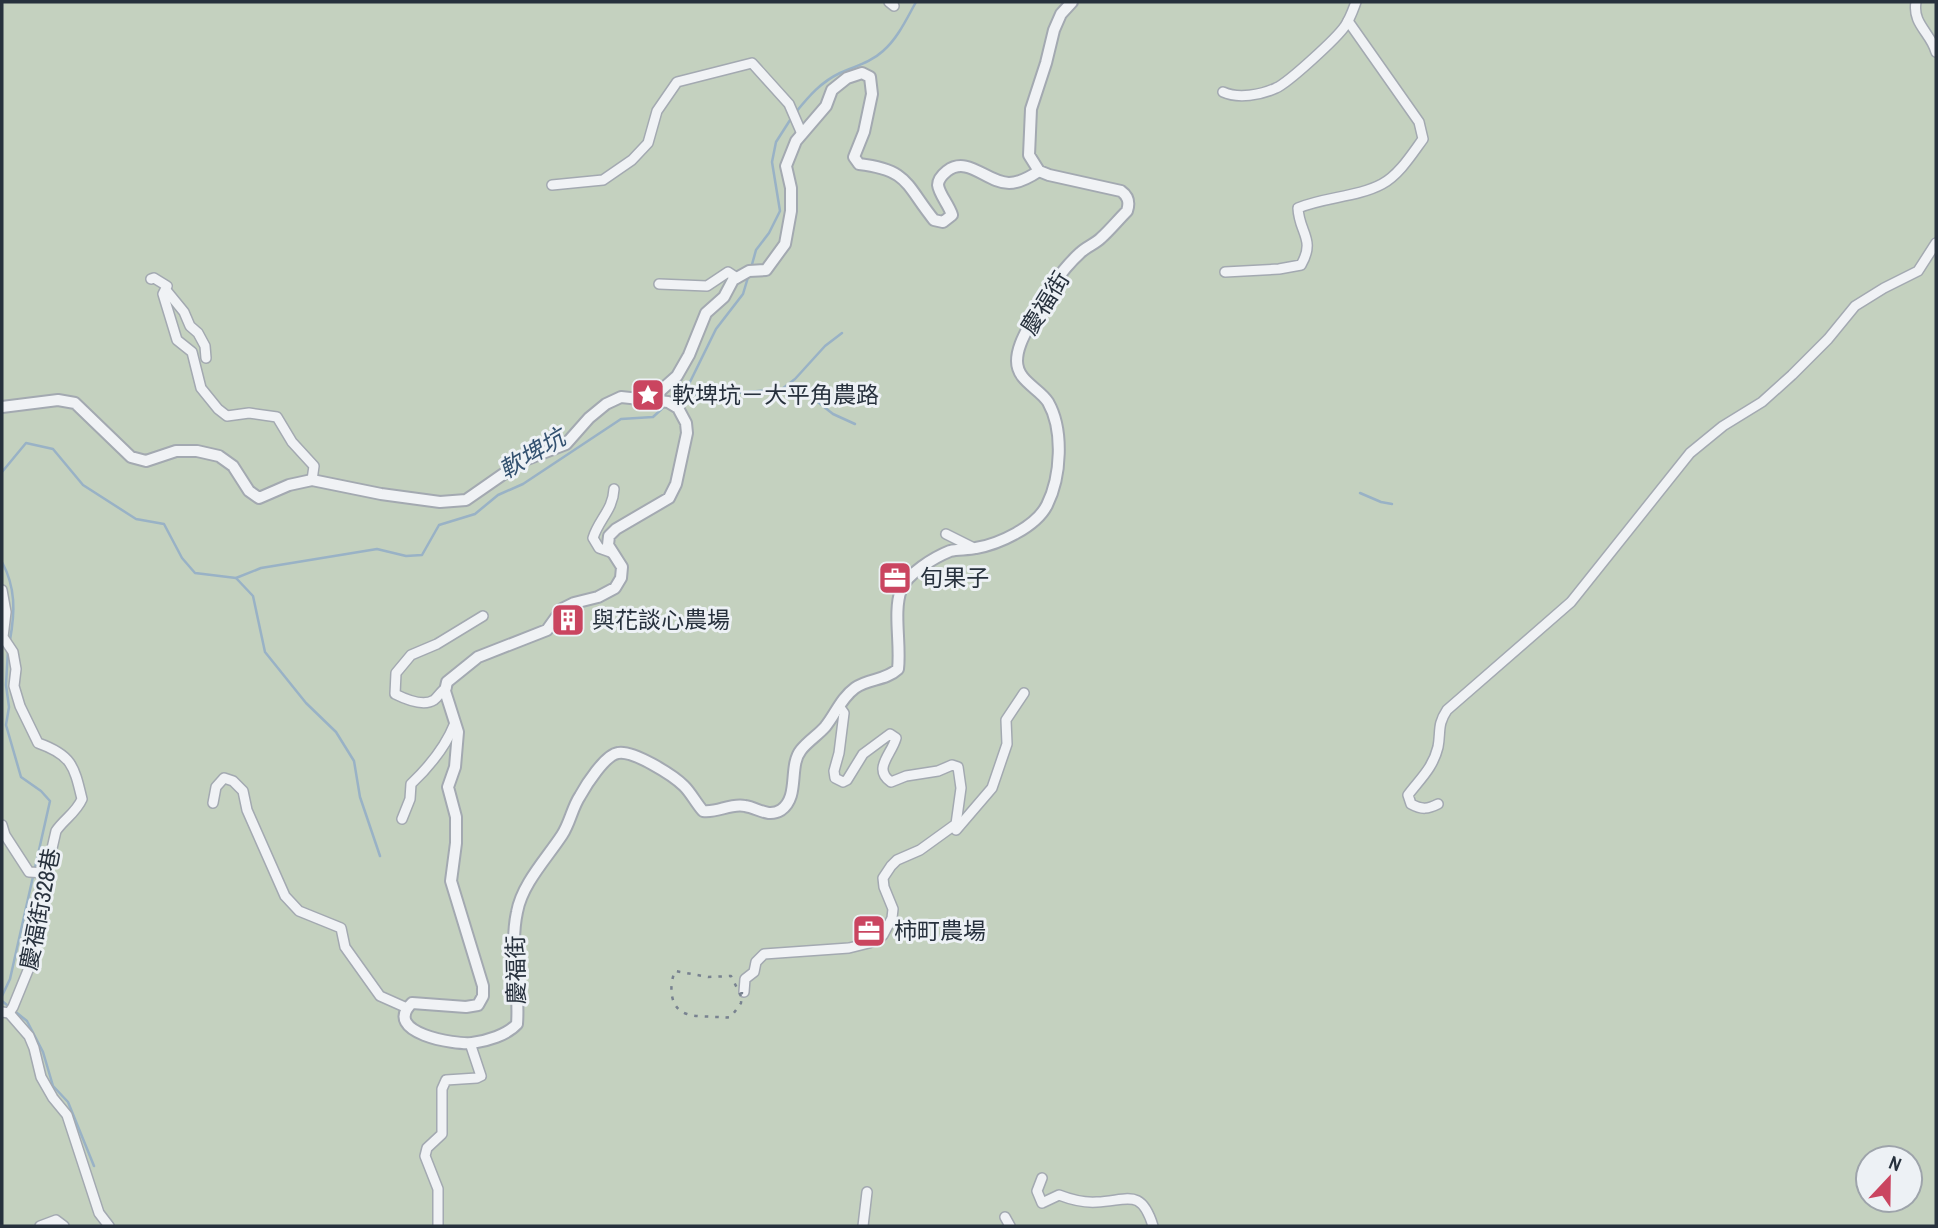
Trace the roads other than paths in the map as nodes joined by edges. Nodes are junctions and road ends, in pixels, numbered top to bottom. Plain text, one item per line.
1 (1072, 2) edge
2 (1356, 2) edge
3 (1916, 2) edge
4 (1348, 21) junction
5 (1936, 52) edge
6 (1223, 92) dead end
7 (799, 129) junction
8 (1040, 171) junction
9 (552, 185) dead end
10 (1936, 243) edge
11 (1225, 272) dead end
12 (151, 279) dead end
13 (735, 279) junction
14 (659, 284) dead end
15 (166, 290) junction
16 (206, 358) dead end
17 (650, 400) junction
18 (2, 407) edge
19 (312, 480) junction
20 (614, 489) dead end
21 (946, 534) dead end
22 (974, 548) junction
23 (613, 553) junction
24 (2, 590) edge
25 (483, 616) dead end
26 (446, 688) junction
27 (1024, 693) dead end
28 (839, 706) junction
29 (455, 723) junction
30 (213, 803) dead end
31 (1438, 804) dead end
32 (402, 819) dead end
33 (2, 825) edge
34 (946, 833) junction
35 (38, 873) junction
36 (744, 992) dead end
37 (407, 1008) junction
38 (8, 1011) edge
39 (470, 1043) junction
40 (1042, 1178) dead end
41 (867, 1192) dead end
42 (40, 1226) edge
43 (64, 1226) edge
44 (109, 1226) edge
45 (438, 1226) edge
46 (863, 1226) edge
47 (1153, 1226) edge

1 - 8 street
2 - 4 street
3 - 5 street
4 - 6 street
4 - 11 street
7 - 8 street
7 - 9 street
7 - 13 street
8 - 22 street, 慶福街
10 - 31 street
12 - 15 street
13 - 14 street
13 - 17 street
15 - 16 street
15 - 19 street
17 - 19 street
17 - 23 street
18 - 19 street
20 - 23 street
21 - 22 street
22 - 28 street, 慶福街
23 - 26 street
24 - 35 street, 慶福街328巷
25 - 26 street
26 - 29 street, 慶福街
27 - 34 street
28 - 34 street
28 - 39 street, 慶福街
29 - 32 street
29 - 37 street, 慶福街
30 - 37 street
33 - 35 street, 慶福街328巷
34 - 36 street
35 - 38 street, 慶福街328巷
37 - 39 street, 慶福街
38 - 44 street, 慶福街328巷
39 - 45 street
40 - 47 street
41 - 46 street
42 - 43 street

